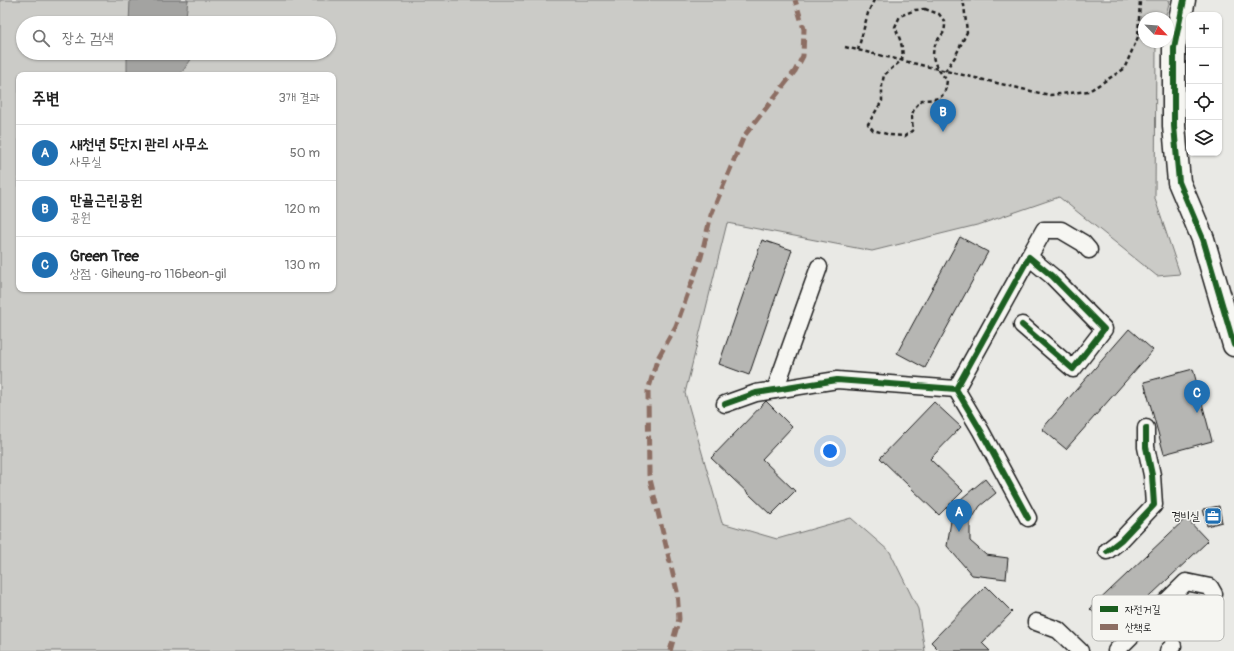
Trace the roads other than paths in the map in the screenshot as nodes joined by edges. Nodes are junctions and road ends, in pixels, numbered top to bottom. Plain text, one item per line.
1 (1184, 0) edge
2 (1089, 250) dead end
3 (1029, 257) junction
4 (819, 267) dead end
5 (1022, 325) dead end
6 (1234, 345) edge
7 (956, 389) junction
8 (775, 390) junction
9 (725, 404) dead end
10 (1146, 428) dead end
11 (1028, 518) dead end
12 (1107, 551) dead end
13 (1214, 594) dead end
14 (1173, 595) edge
15 (1036, 622) dead end
16 (1126, 641) edge
17 (1080, 651) edge
18 (1116, 651) edge

1 - 6 street
2 - 3 street
3 - 5 street
3 - 7 street
4 - 8 street
7 - 8 street
7 - 11 street
8 - 9 street
10 - 12 street
13 - 14 street
15 - 17 street
16 - 18 street

